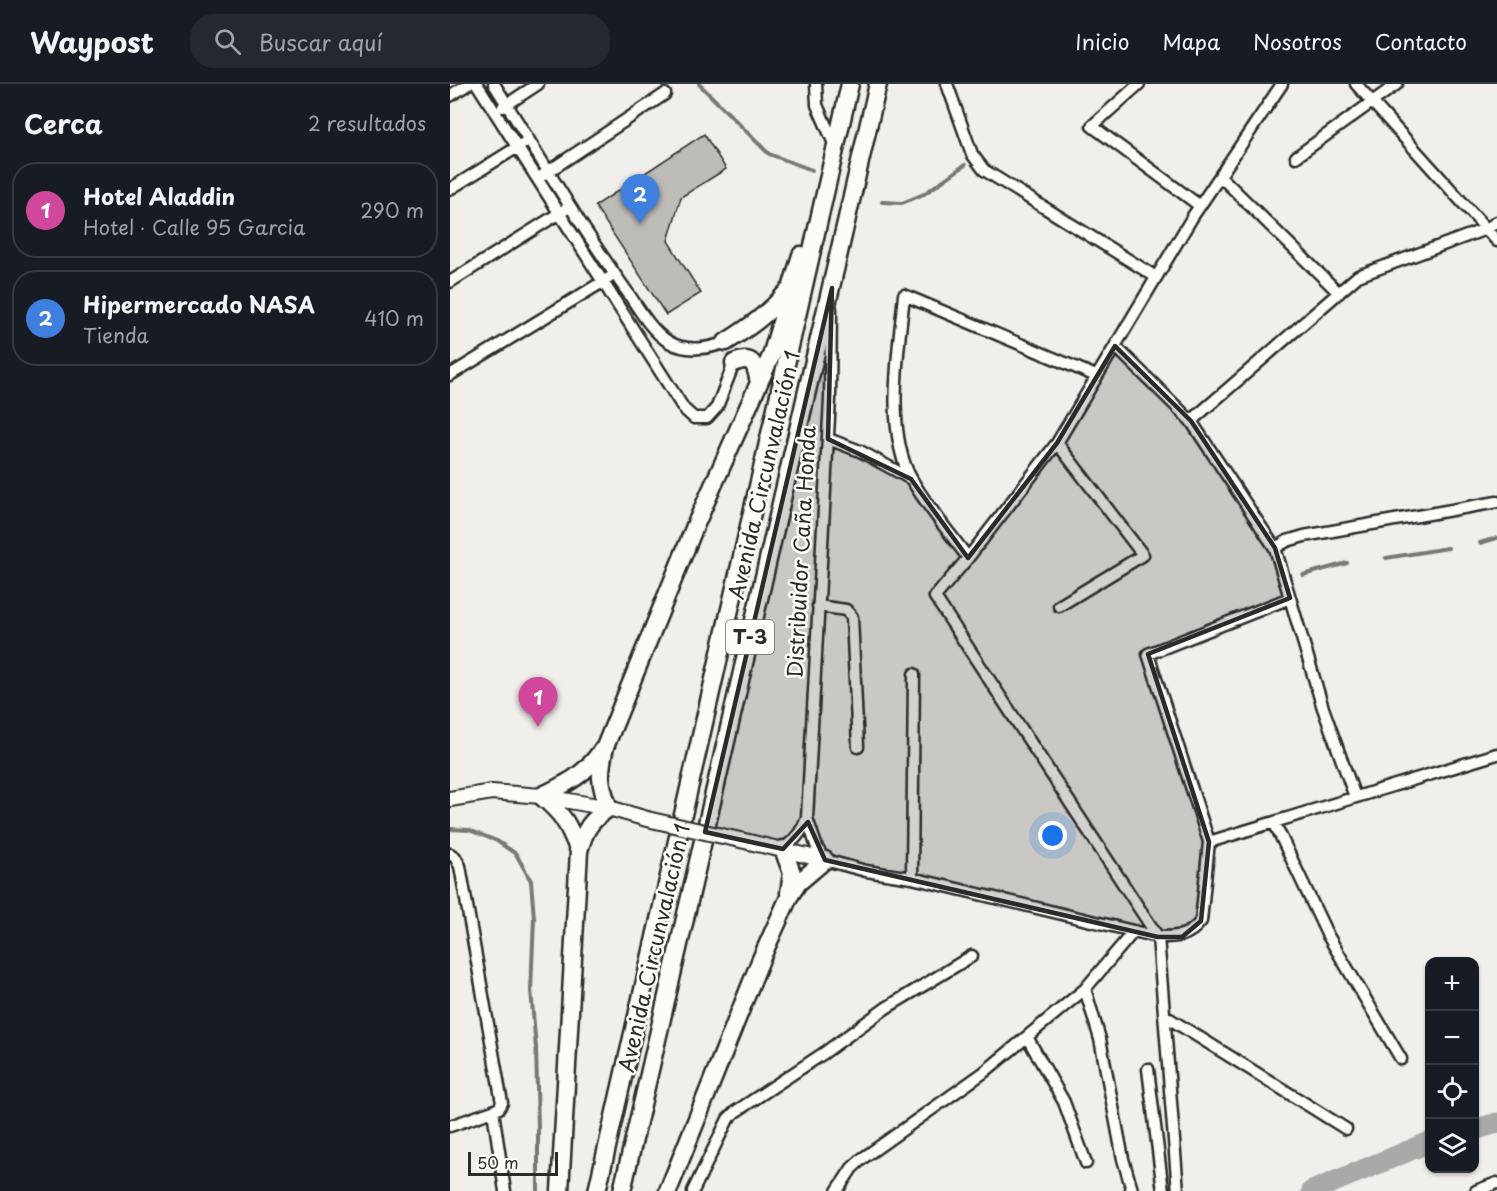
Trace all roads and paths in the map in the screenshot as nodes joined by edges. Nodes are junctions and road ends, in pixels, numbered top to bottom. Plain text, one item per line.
1 (468, 84) edge
2 (477, 84) edge
3 (494, 84) edge
4 (538, 84) edge
5 (816, 84) edge
6 (850, 84) edge
7 (878, 84) edge
8 (947, 84) edge
9 (1139, 84) edge
10 (1282, 84) edge
11 (1356, 84) edge
12 (1397, 84) edge
13 (665, 94) dead end
14 (450, 96) edge
15 (1374, 102) junction
16 (507, 104) junction
17 (495, 113) junction
18 (530, 140) junction
19 (517, 147) junction
20 (836, 147) junction
21 (1296, 157) dead end
22 (549, 171) junction
23 (1220, 176) junction
24 (538, 179) junction
25 (826, 187) junction
26 (450, 189) edge
27 (571, 206) junction
28 (1200, 206) junction
29 (560, 213) junction
30 (1497, 222) edge
31 (1486, 228) junction
32 (1497, 241) edge
33 (614, 274) junction
34 (1156, 277) junction
35 (603, 281) junction
36 (450, 282) edge
37 (791, 286) junction
38 (831, 288) junction
39 (1339, 292) junction
40 (726, 342) joint
41 (1115, 346) junction
42 (734, 363) joint
43 (450, 375) edge
44 (1096, 376) junction
45 (759, 383) junction
46 (1191, 421) junction
47 (828, 439) junction
48 (1057, 443) junction
49 (911, 479) junction
50 (1497, 502) edge
51 (1275, 548) junction
52 (968, 558) junction
53 (1290, 598) junction
54 (819, 606) junction
55 (1059, 606) dead end
56 (914, 674) dead end
57 (605, 747) junction
58 (858, 747) dead end
59 (1497, 754) edge
60 (541, 796) junction
61 (1355, 797) junction
62 (450, 799) edge
63 (609, 808) junction
64 (807, 818) junction
65 (1274, 822) junction
66 (1209, 842) junction
67 (783, 849) junction
68 (579, 851) junction
69 (450, 854) edge
70 (825, 860) junction
71 (912, 878) junction
72 (789, 897) junction
73 (1134, 930) junction
74 (1158, 937) junction
75 (972, 956) dead end
76 (1085, 989) junction
77 (1165, 1016) junction
78 (1027, 1038) junction
79 (1401, 1059) dead end
80 (1148, 1069) dead end
81 (493, 1111) junction
82 (450, 1126) edge
83 (1346, 1129) dead end
84 (1086, 1163) dead end
85 (1497, 1183) edge
86 (1132, 1190) edge
87 (505, 1191) edge
88 (560, 1191) edge
89 (597, 1191) edge
90 (622, 1191) edge
91 (668, 1191) edge
92 (693, 1191) edge
93 (837, 1191) edge
94 (1163, 1191) edge
95 (1178, 1191) edge
96 (1476, 1191) edge

1 - 14 street
2 - 17 street
3 - 16 street
4 - 16 street
5 - 20 street
6 - 20 main road, Avenida Circunvalación 1 / T-3
7 - 38 main road, Avenida Circunvalación 1 / T-3
8 - 34 street
9 - 28 street
10 - 23 street
11 - 15 street
12 - 15 street
13 - 22 street
15 - 21 street
15 - 31 street
16 - 17 street
16 - 18 street
17 - 19 street
18 - 19 street
18 - 22 street
19 - 24 street
19 - 26 street
20 - 25 main road, Avenida Circunvalación 1 / T-3
22 - 24 street
22 - 27 street
23 - 28 street
23 - 39 street
24 - 29 street
25 - 37 main road
25 - 89 main road, Avenida Circunvalación 1 / T-3
27 - 29 street
27 - 33 street
28 - 34 street
29 - 35 street
29 - 36 street
30 - 31 street
31 - 32 street
31 - 39 street
33 - 35 street
33 - 40 street
34 - 41 street
35 - 42 street
35 - 43 street
37 - 40 main road
37 - 45 main road
38 - 47 street, Distribuidor Caña Honda
38 - 90 main road, Avenida Circunvalación 1 / T-3
39 - 46 street
41 - 44 street
41 - 46 street
42 - 45 main road
44 - 48 street
44 - 49 street
45 - 57 main road
46 - 51 street
47 - 49 street
47 - 54 street, Distribuidor Caña Honda
48 - 52 street
48 - 55 street
49 - 52 street
50 - 51 street
51 - 53 street
52 - 74 street
53 - 61 street
53 - 66 street
54 - 58 street
54 - 64 street, Distribuidor Caña Honda
56 - 71 street
57 - 60 main road
57 - 63 main road
59 - 61 street
60 - 62 street
60 - 63 street
60 - 68 main road
61 - 65 street
63 - 67 street, bridge
63 - 68 main road
64 - 67 street, Distribuidor Caña Honda
64 - 70 street, Distribuidor Caña Honda
65 - 66 street
65 - 79 street
66 - 74 street
67 - 70 street
67 - 72 main road
68 - 88 main road
69 - 81 street
70 - 71 street
70 - 72 main road
71 - 73 street
72 - 91 main road
73 - 74 street
73 - 76 street
74 - 77 street
75 - 92 street
76 - 78 street
76 - 86 street
77 - 83 street
77 - 95 street
78 - 84 street
78 - 93 street
80 - 94 street
81 - 82 street
81 - 87 street
85 - 96 street

